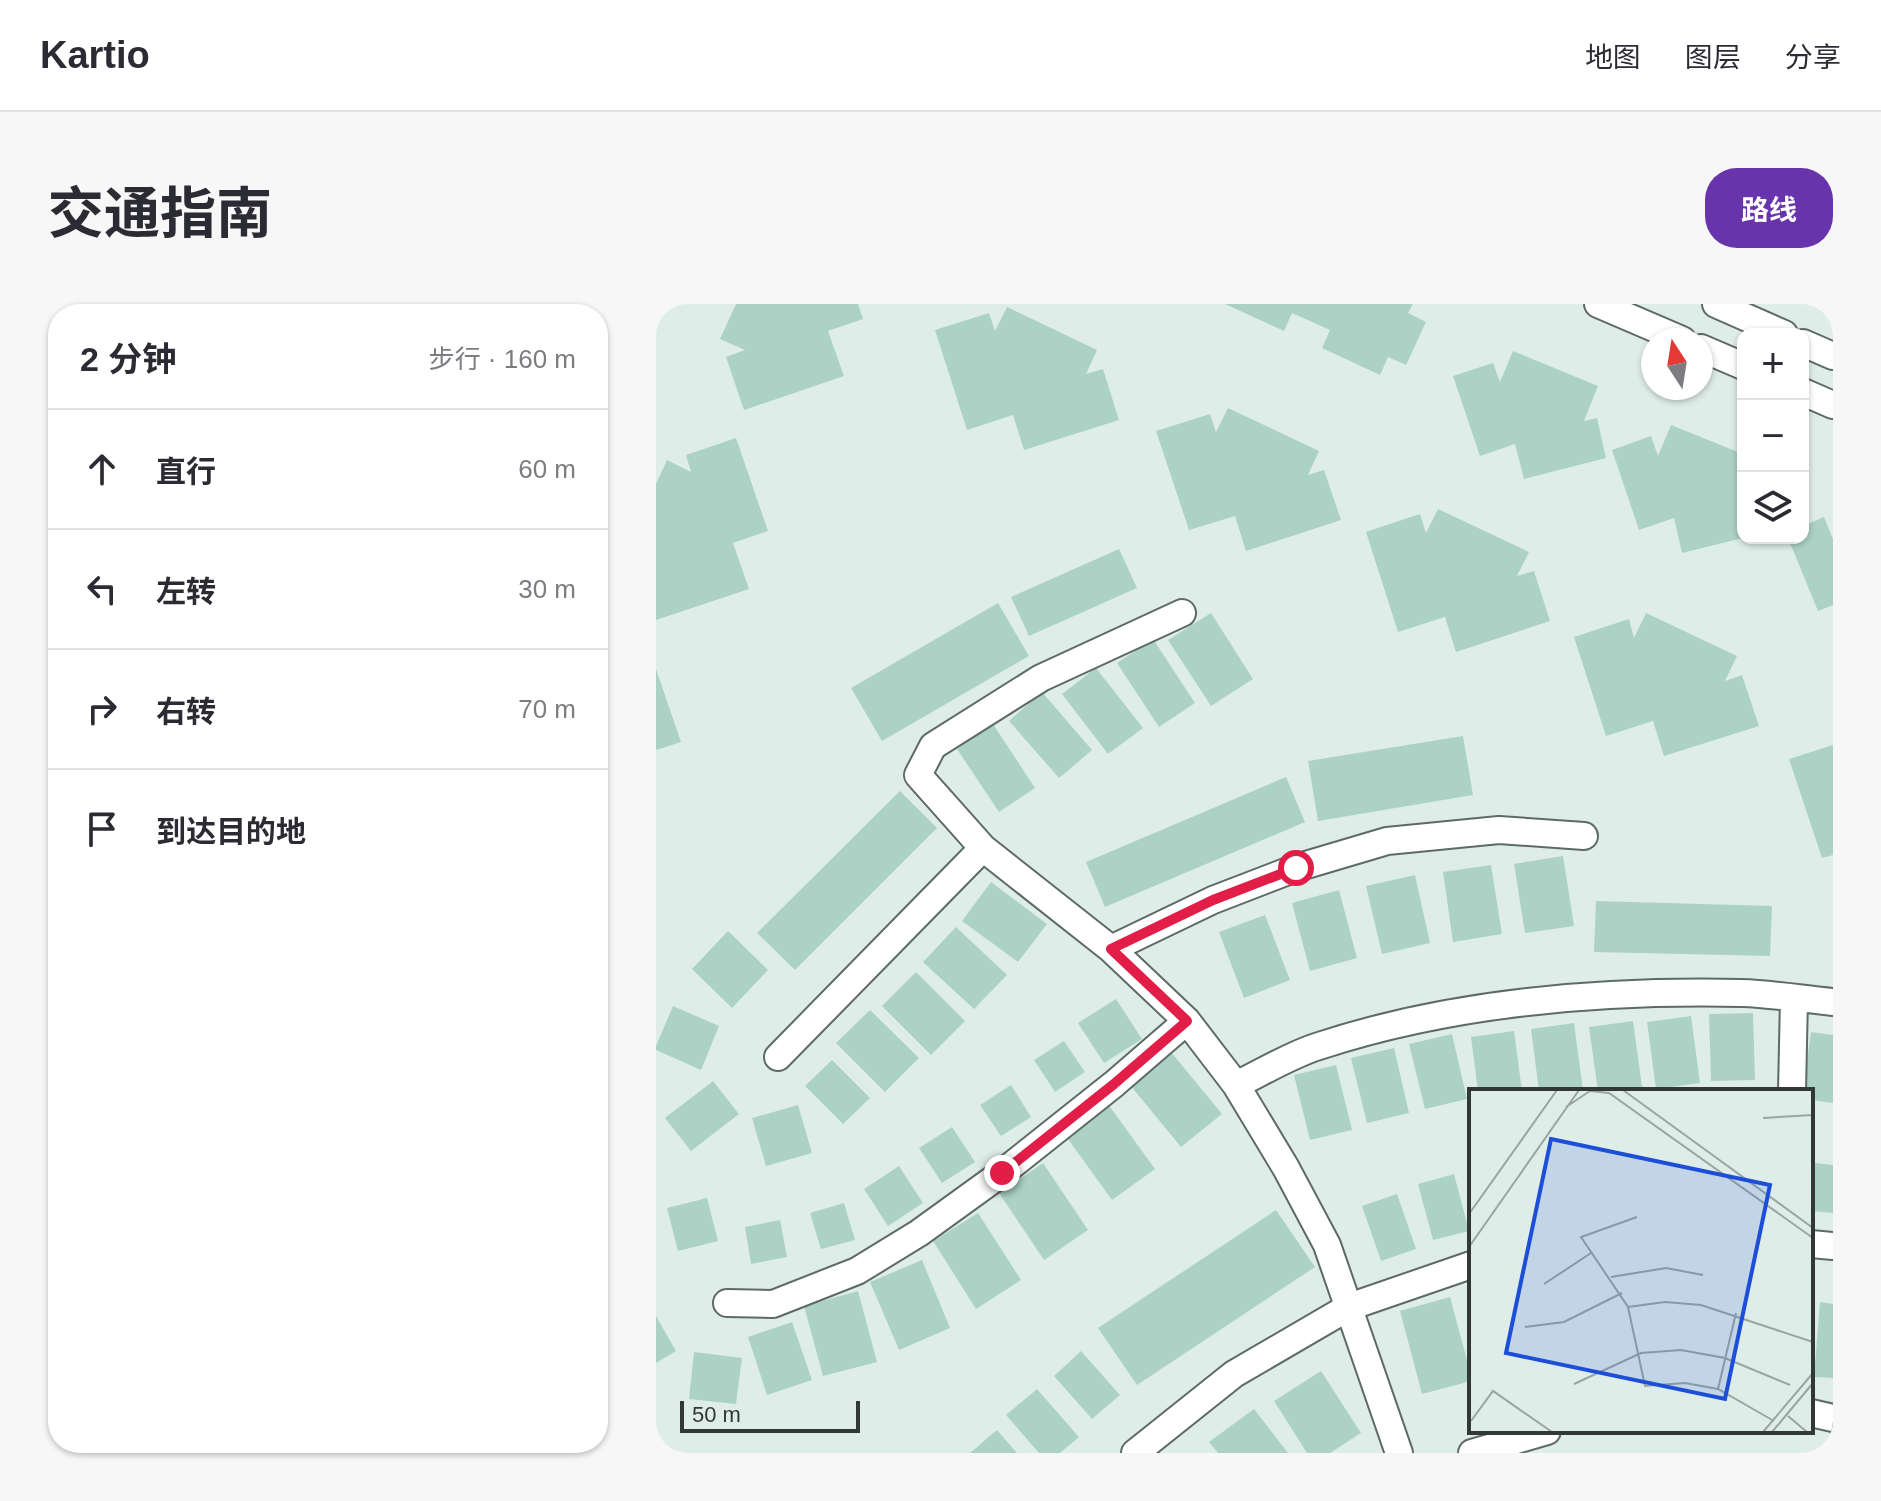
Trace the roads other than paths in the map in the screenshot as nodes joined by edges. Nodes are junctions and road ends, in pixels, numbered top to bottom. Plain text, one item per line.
1 (1598, 304) edge
2 (1716, 304) edge
3 (1654, 328) edge
4 (1770, 328) edge
5 (1809, 346) edge
6 (1713, 353) edge
7 (1833, 356) edge
8 (1737, 363) edge
9 (1809, 395) edge
10 (1833, 405) edge
11 (1182, 613) dead end
12 (1584, 836) dead end
13 (983, 848) junction
14 (1111, 949) junction
15 (1794, 998) junction
16 (1833, 1002) edge
17 (1187, 1021) junction
18 (778, 1057) dead end
19 (1236, 1085) junction
20 (1792, 1089) edge
21 (1813, 1244) edge
22 (1833, 1246) edge
23 (1469, 1266) edge
24 (727, 1303) dead end
25 (1349, 1307) junction
26 (1813, 1413) edge
27 (1833, 1418) edge
28 (1540, 1433) edge
29 (1135, 1453) edge
30 (1399, 1453) edge
31 (1472, 1453) edge

1 - 3 street
2 - 4 street
5 - 7 street
6 - 8 street
9 - 10 street
11 - 13 street
12 - 14 street
13 - 14 street
13 - 18 street
14 - 17 street
15 - 16 street
15 - 19 street
15 - 20 street
17 - 19 street
17 - 24 street
19 - 25 street
21 - 22 street
23 - 25 street
25 - 29 street
25 - 30 street
26 - 27 street
28 - 31 street

